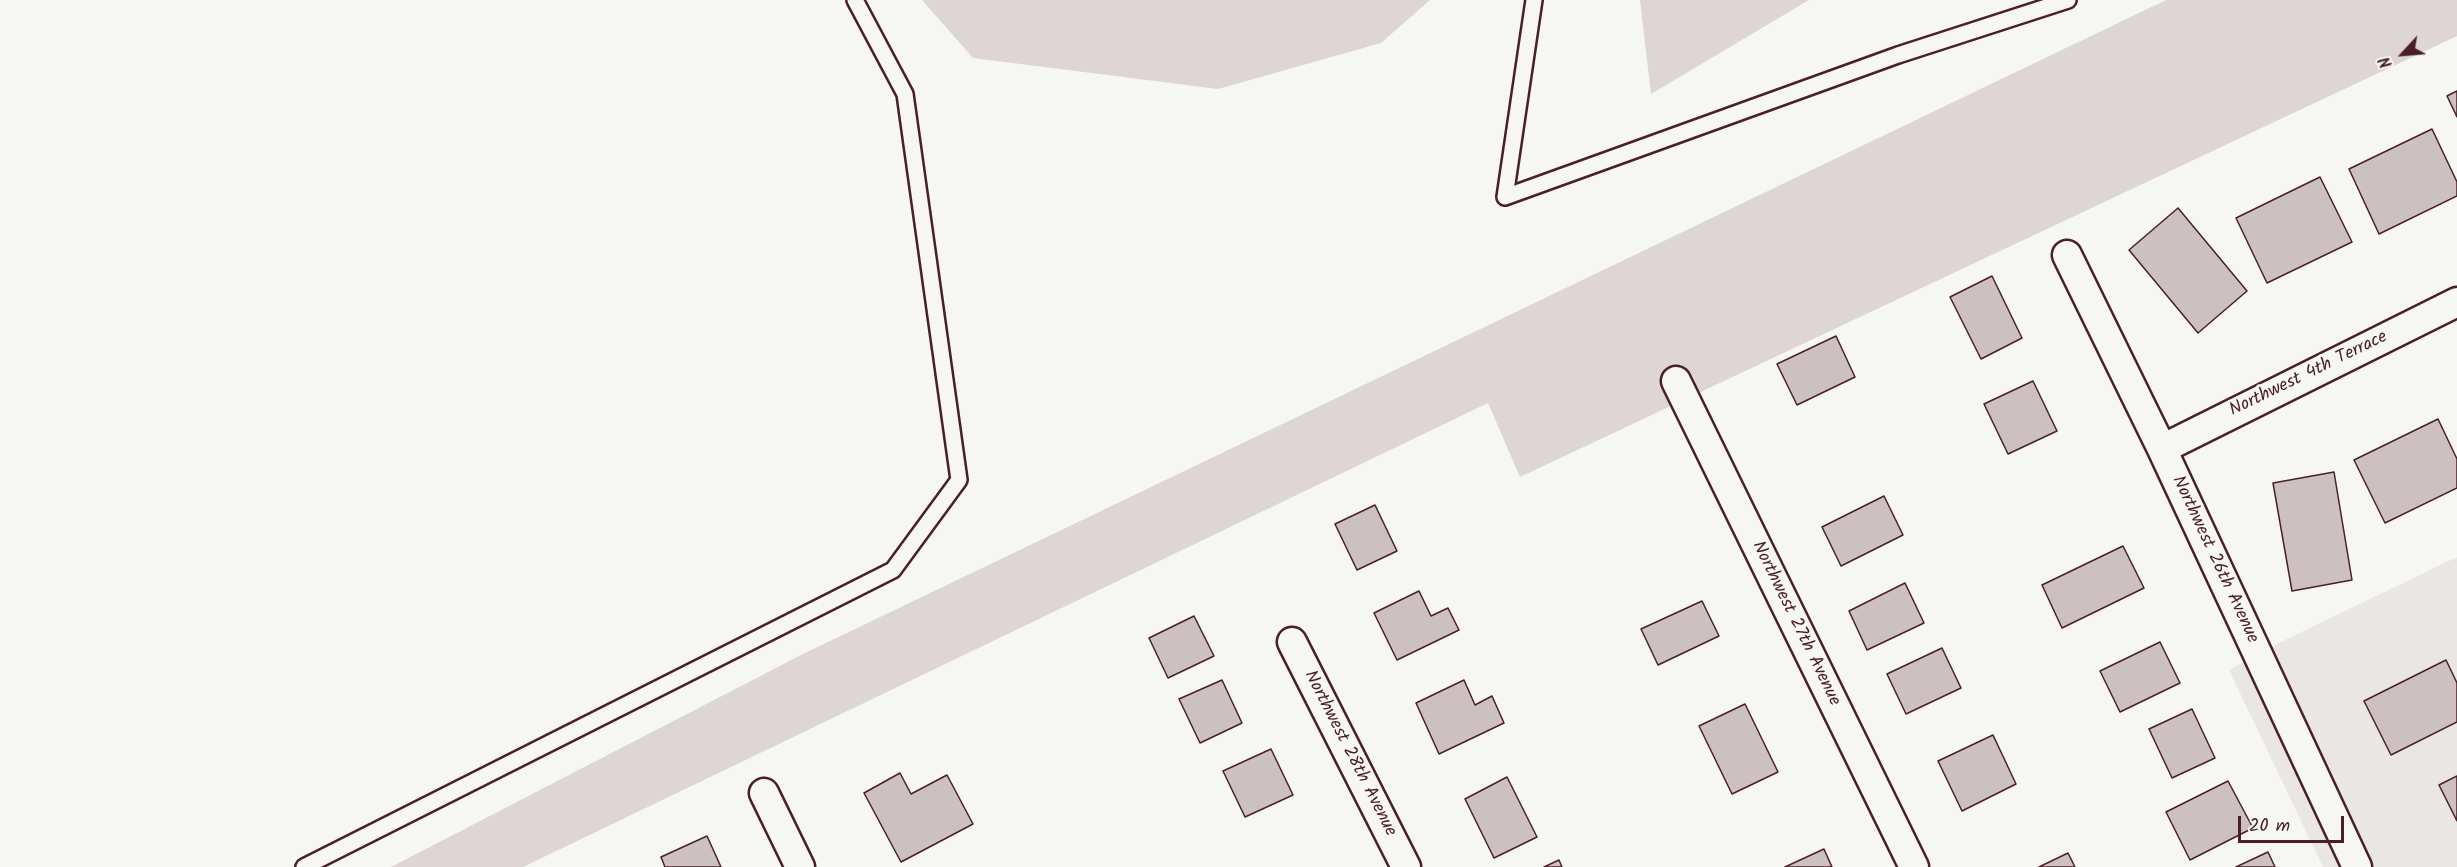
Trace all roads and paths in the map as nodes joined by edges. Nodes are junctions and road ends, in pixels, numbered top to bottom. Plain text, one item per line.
1 (855, 0) edge
2 (1534, 0) edge
3 (2068, 0) edge
4 (2067, 255) dead end
5 (2457, 302) edge
6 (1676, 381) dead end
7 (2162, 449) junction
8 (1292, 642) dead end
9 (764, 794) dead end
10 (304, 867) edge
11 (800, 867) edge
12 (1406, 867) edge
13 (1914, 867) edge
14 (2357, 867) edge

1 - 10 lane
2 - 3 lane
4 - 7 street, Northwest 26th Avenue
5 - 7 street, Northwest 4th Terrace
6 - 13 street, Northwest 27th Avenue
7 - 14 street, Northwest 26th Avenue
8 - 12 street, Northwest 28th Avenue
9 - 11 street

